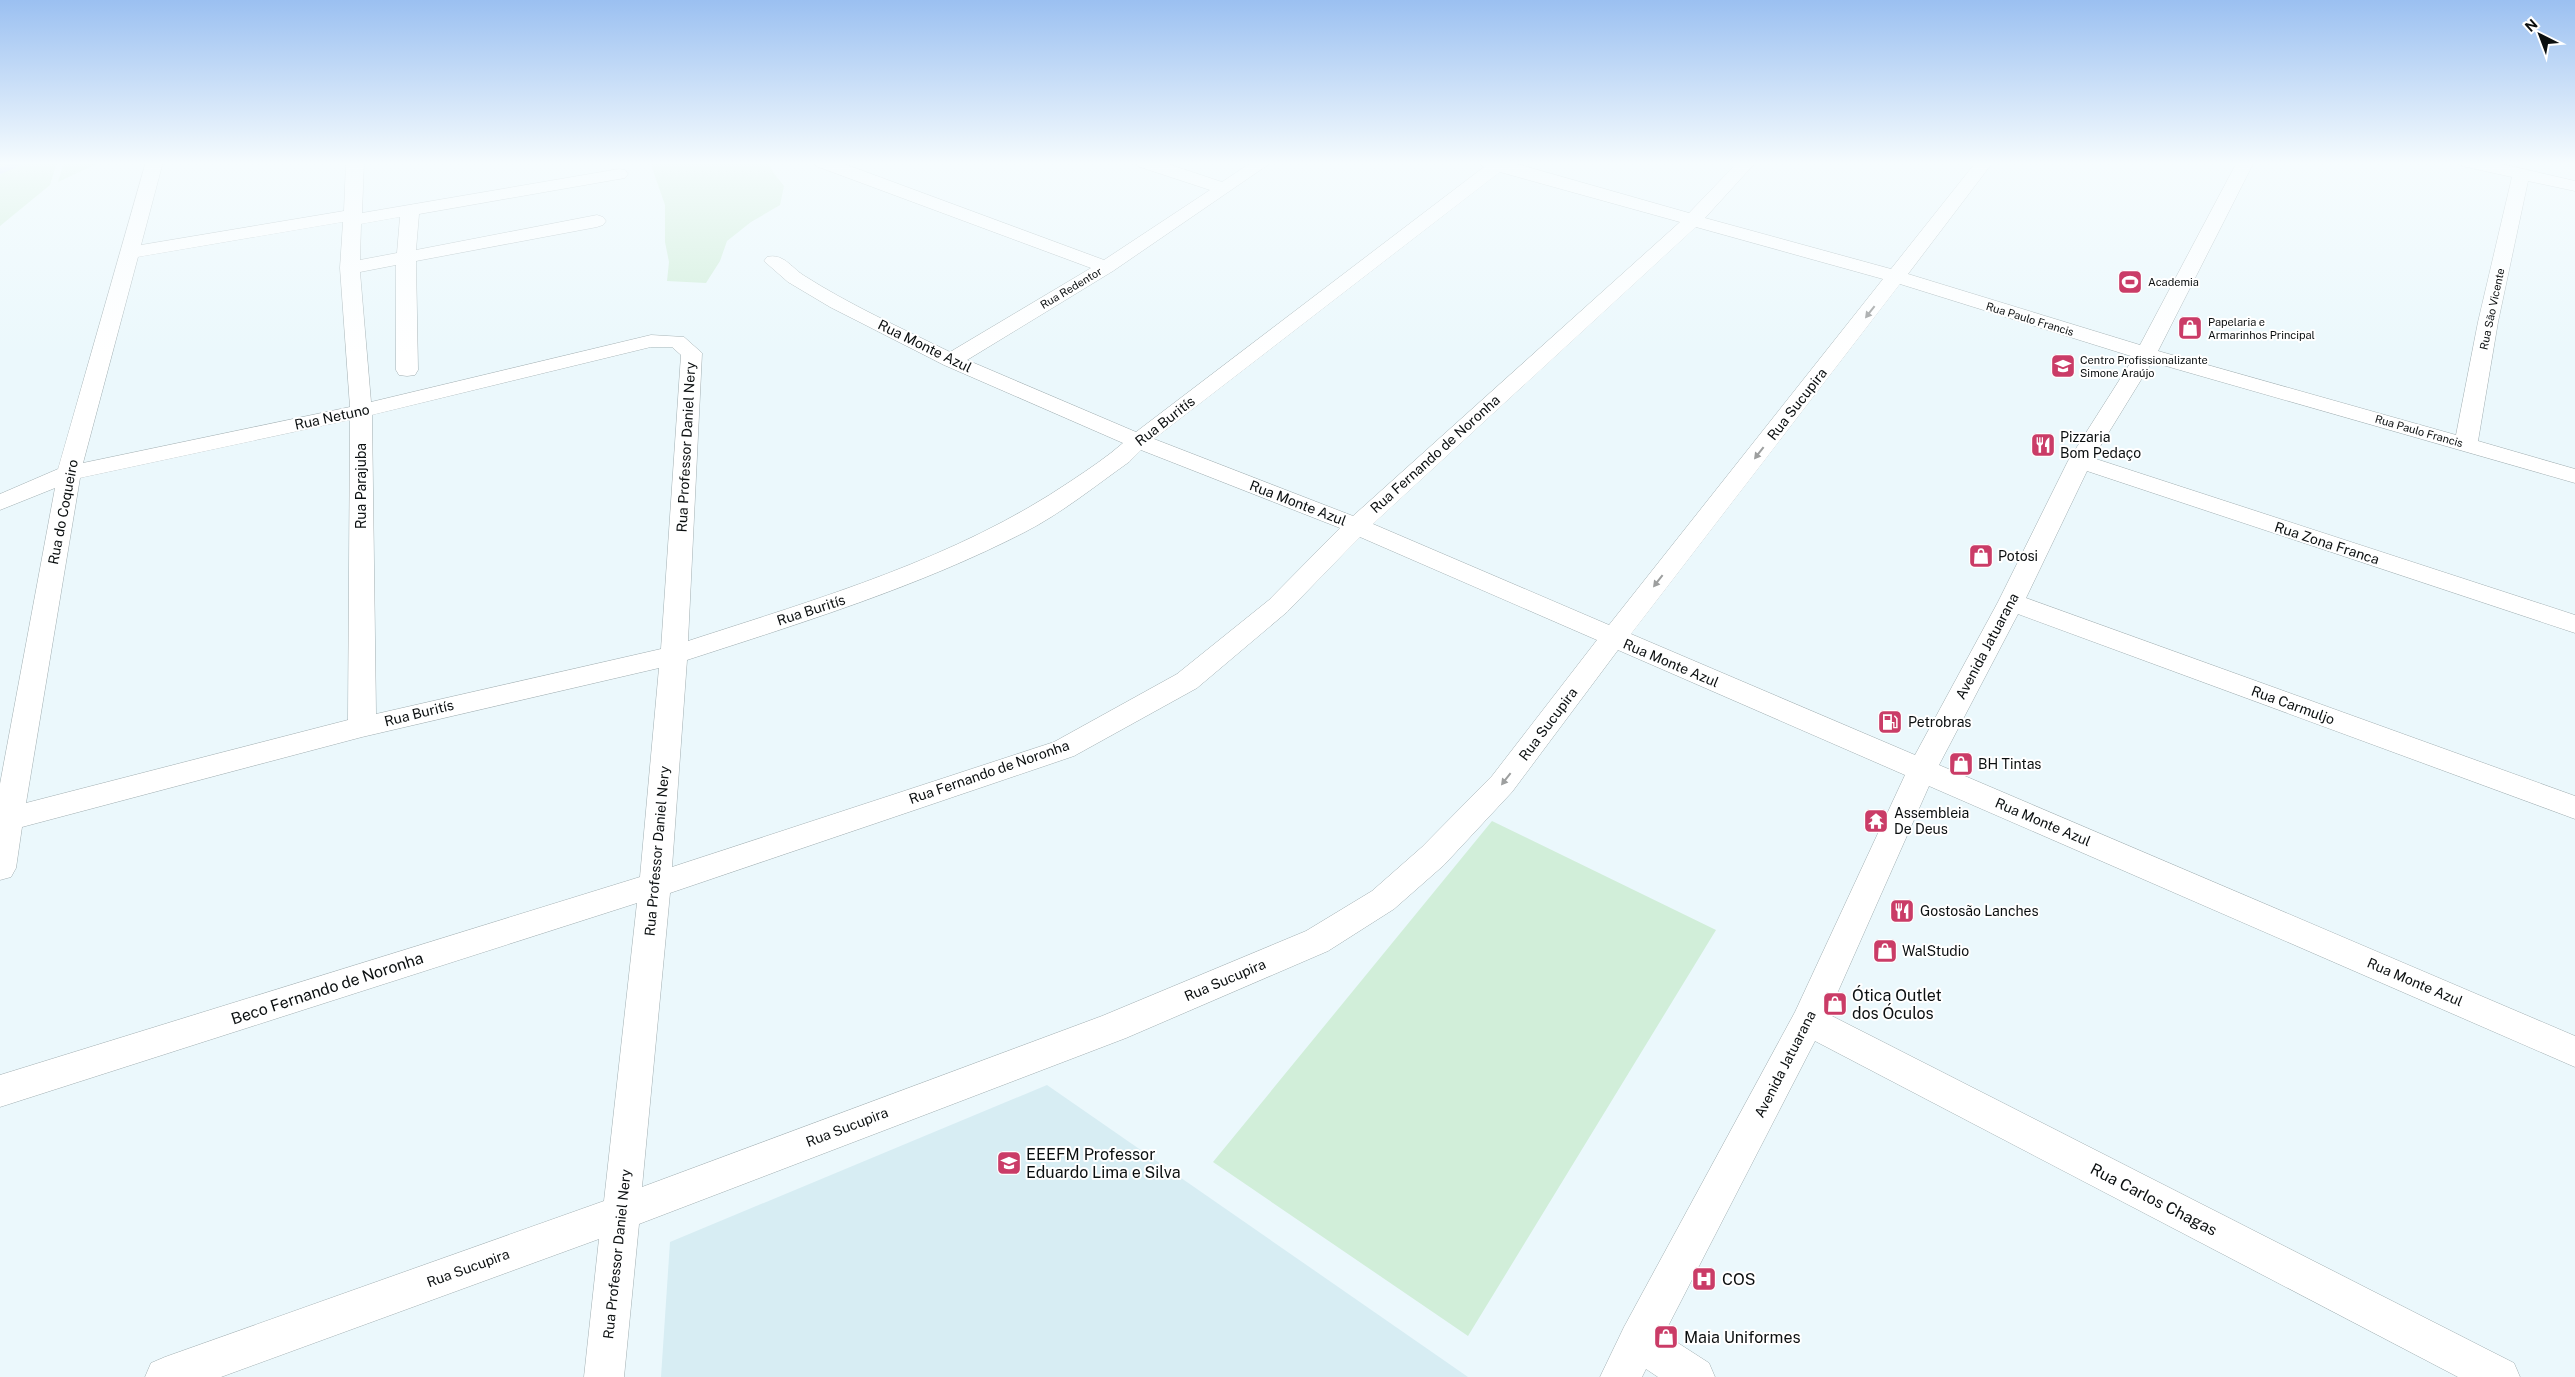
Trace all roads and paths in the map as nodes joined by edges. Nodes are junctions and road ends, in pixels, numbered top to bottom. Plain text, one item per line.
1 (137, 226) edge
2 (301, 226) edge
3 (353, 226) edge
4 (409, 226) edge
5 (569, 226) edge
6 (996, 226) edge
7 (1166, 226) edge
8 (1415, 226) edge
9 (1685, 226) edge
10 (1715, 226) edge
11 (1936, 226) edge
12 (2213, 226) edge
13 (2509, 226) edge
14 (130, 253) junction
15 (406, 257) junction
16 (774, 261) dead end
17 (1106, 267) junction
18 (350, 268) junction
19 (1897, 277) junction
20 (666, 340) joint
21 (2146, 354) junction
22 (951, 360) junction
23 (407, 370) dead end
24 (361, 411) junction
25 (1138, 441) junction
26 (2466, 444) junction
27 (2080, 461) junction
28 (69, 473) junction
29 (2575, 476) edge
30 (0, 503) edge
31 (1356, 526) junction
32 (2011, 602) junction
33 (2575, 624) edge
34 (1613, 638) junction
35 (674, 655) junction
36 (362, 727) junction
37 (1922, 770) junction
38 (2575, 808) edge
39 (8, 819) junction
40 (0, 868) edge
41 (655, 884) junction
42 (1808, 1021) junction
43 (2575, 1052) edge
44 (0, 1091) edge
45 (620, 1213) junction
46 (1638, 1341) junction
47 (165, 1377) edge
48 (604, 1377) edge
49 (1620, 1377) edge
50 (1695, 1377) edge
51 (2500, 1377) edge

1 - 14 street, Rua do Coqueiro
2 - 14 street
3 - 18 street, Rua Parajuba
4 - 15 street
5 - 15 street
6 - 17 street
7 - 17 street, Rua Redentor
8 - 25 street, Rua Buritís
9 - 31 street, Rua Fernando de Noronha
10 - 19 street, Rua Paulo Francis
11 - 19 street, Rua Sucupira
12 - 21 street, Avenida Jatuarana
13 - 26 street, Rua São Vicente
14 - 28 street, Rua do Coqueiro
15 - 18 street
15 - 23 street
16 - 22 street, Rua Monte Azul
17 - 22 street, Rua Redentor
18 - 24 street, Rua Parajuba
19 - 21 street, Rua Paulo Francis
19 -> 34 street, Rua Sucupira
20 - 24 street, Rua Netuno
20 - 35 street, Rua Professor Daniel Nery
21 - 26 street, Rua Paulo Francis
21 - 27 street, Avenida Jatuarana
22 - 25 street, Rua Monte Azul
24 - 28 street, Rua Netuno
24 - 36 street, Rua Parajuba
25 - 31 street, Rua Monte Azul
25 - 35 street, Rua Buritís
26 - 29 street, Rua Paulo Francis
27 - 32 street, Avenida Jatuarana
27 - 33 street, Rua Zona Franca
28 - 30 street, Rua Netuno
28 - 39 street, Rua do Coqueiro
31 - 34 street, Rua Monte Azul
31 - 41 street, Rua Fernando de Noronha
32 - 37 street, Avenida Jatuarana
32 - 38 street, Rua Carmuljo
34 - 37 street, Rua Monte Azul
34 -> 45 street, Rua Sucupira
35 - 36 street, Rua Buritís
35 - 41 street, Rua Professor Daniel Nery
36 - 39 street, Rua Buritís
37 - 42 street, Avenida Jatuarana
37 - 43 street, Rua Monte Azul
39 - 40 street, Rua do Coqueiro
41 - 44 street, Beco Fernando de Noronha
41 - 45 street, Rua Professor Daniel Nery
42 - 46 street, Avenida Jatuarana
42 - 51 street, Rua Carlos Chagas
45 - 47 street, Rua Sucupira
45 - 48 street, Rua Professor Daniel Nery
46 - 49 street, Avenida Jatuarana
46 - 50 street

